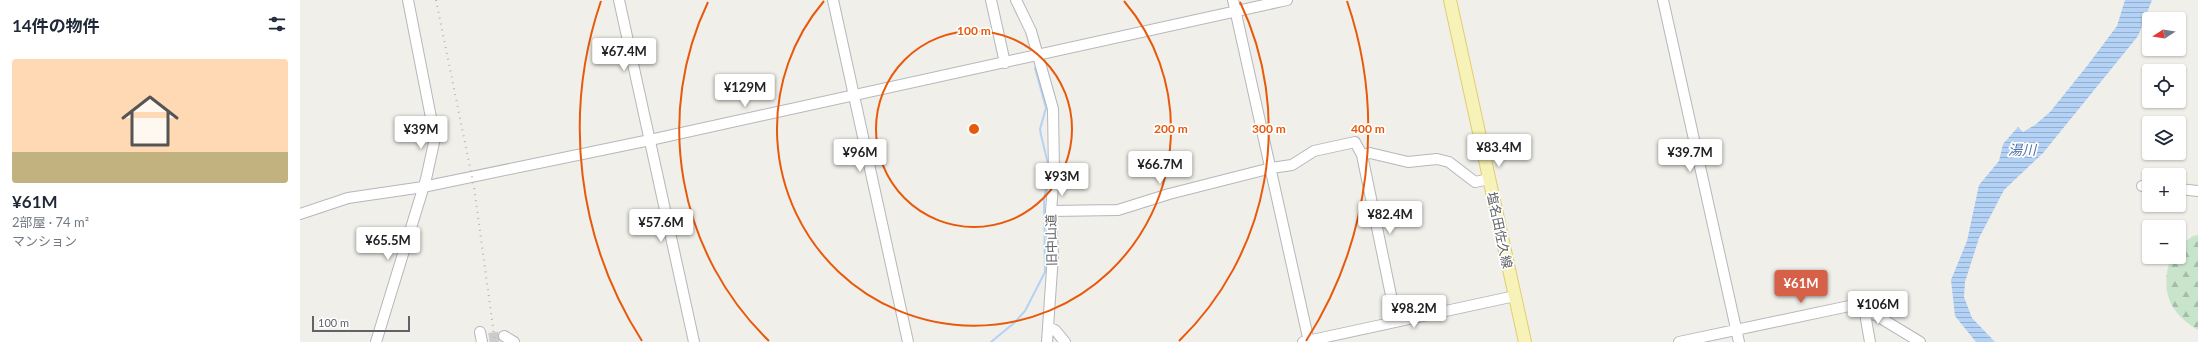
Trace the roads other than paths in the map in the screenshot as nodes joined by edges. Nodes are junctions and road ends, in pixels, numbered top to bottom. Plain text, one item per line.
1 (408, 0) edge
2 (619, 0) edge
3 (833, 0) edge
4 (991, 0) edge
5 (1016, 0) edge
6 (1233, 0) edge
7 (1287, 0) edge
8 (1450, 0) edge
9 (1663, 0) edge
10 (1236, 11) junction
11 (1038, 56) junction
12 (1005, 63) junction
13 (854, 95) junction
14 (650, 140) junction
15 (1362, 155) junction
16 (1271, 168) junction
17 (1489, 179) junction
18 (423, 187) junction
19 (2186, 190) edge
20 (2198, 191) edge
21 (1051, 211) junction
22 (300, 214) edge
23 (1515, 296) junction
24 (1864, 308) junction
25 (1409, 319) junction
26 (1048, 327) junction
27 (1736, 330) junction
28 (504, 336) tunnel mouth
29 (376, 342) edge
30 (514, 342) edge
31 (694, 342) edge
32 (908, 342) edge
33 (1047, 342) edge
34 (1065, 342) edge
35 (1307, 342) edge
36 (1525, 342) edge
37 (1679, 342) edge
38 (1739, 342) edge
39 (1870, 342) edge
40 (1920, 342) edge

1 - 18 street
2 - 14 street
3 - 13 street
4 - 12 street
5 - 11 street, 旧中山道
6 - 10 street
7 - 10 street
8 - 17 main road, 塩名田佐久線
9 - 27 street
10 - 11 street
10 - 16 street
11 - 12 street
11 - 21 street, 旧中山道
12 - 13 street
13 - 14 street
13 - 32 street
14 - 18 street
14 - 31 street
15 - 16 street
15 - 17 street
15 - 25 street
16 - 21 street
16 - 35 street
17 - 23 main road, 塩名田佐久線
18 - 22 street
18 - 29 street
19 - 20 street
21 - 26 street, 旧中山道
23 - 25 street
23 - 36 main road, 塩名田佐久線
24 - 27 street
24 - 39 street
24 - 40 street
25 - 35 street
26 - 33 street, 旧中山道
26 - 34 street
27 - 37 street
27 - 38 street
28 - 30 street

